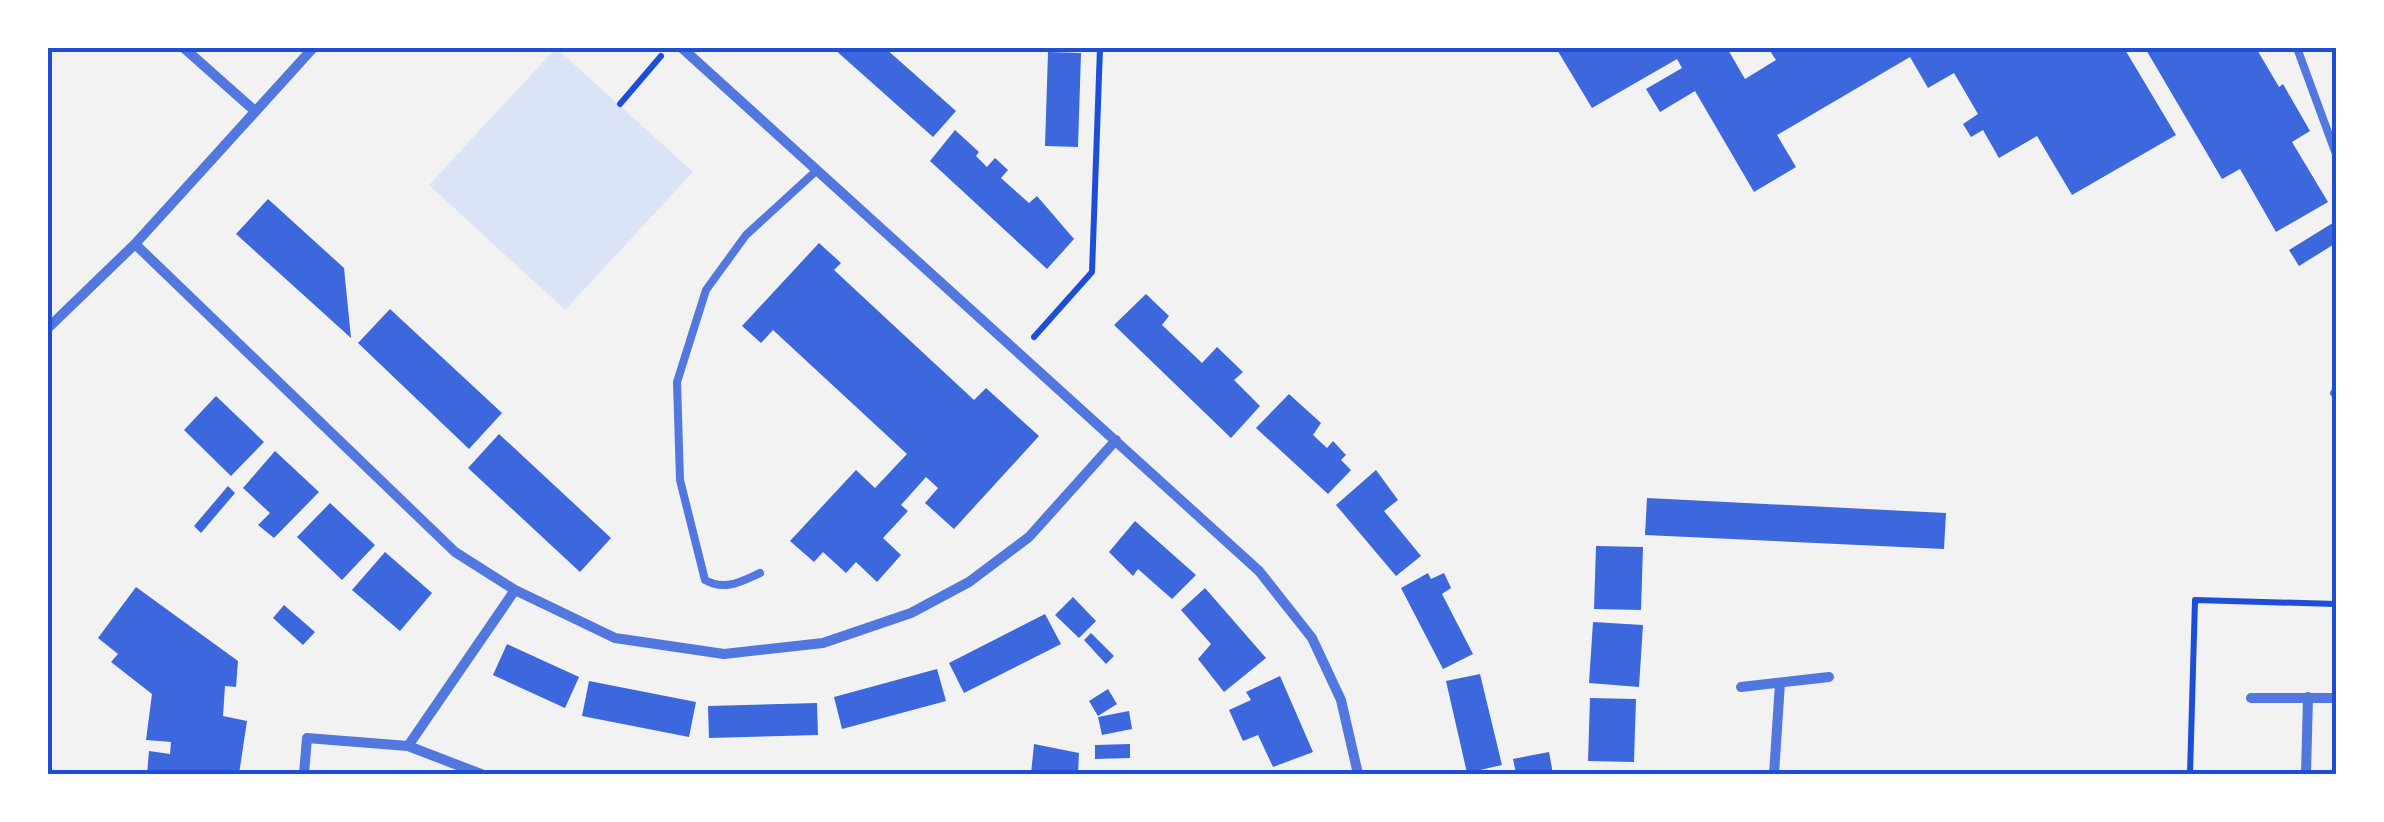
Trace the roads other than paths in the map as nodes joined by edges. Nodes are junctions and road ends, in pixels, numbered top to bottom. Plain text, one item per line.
1 (184, 48) edge
2 (312, 48) edge
3 (682, 48) edge
4 (2297, 48) edge
5 (254, 111) junction
6 (2336, 154) edge
7 (816, 171) junction
8 (135, 244) junction
9 (48, 328) edge
10 (1116, 440) junction
11 (760, 573) dead end
12 (516, 590) junction
13 (1829, 677) dead end
14 (1780, 683) junction
15 (1741, 687) dead end
16 (2250, 698) dead end
17 (2308, 698) junction
18 (2336, 698) edge
19 (408, 746) junction
20 (304, 774) edge
21 (482, 774) edge
22 (1358, 774) edge
23 (1774, 774) edge
24 (2306, 774) edge

1 - 5 street
2 - 5 street
3 - 7 street
4 - 6 lane
5 - 8 street
7 - 10 street
7 - 11 lane
8 - 9 street
8 - 12 street
10 - 12 street
10 - 22 street
12 - 19 street
13 - 14 street
14 - 15 street
14 - 23 street
16 - 17 street
17 - 18 street
17 - 24 street
19 - 20 street
19 - 21 street

